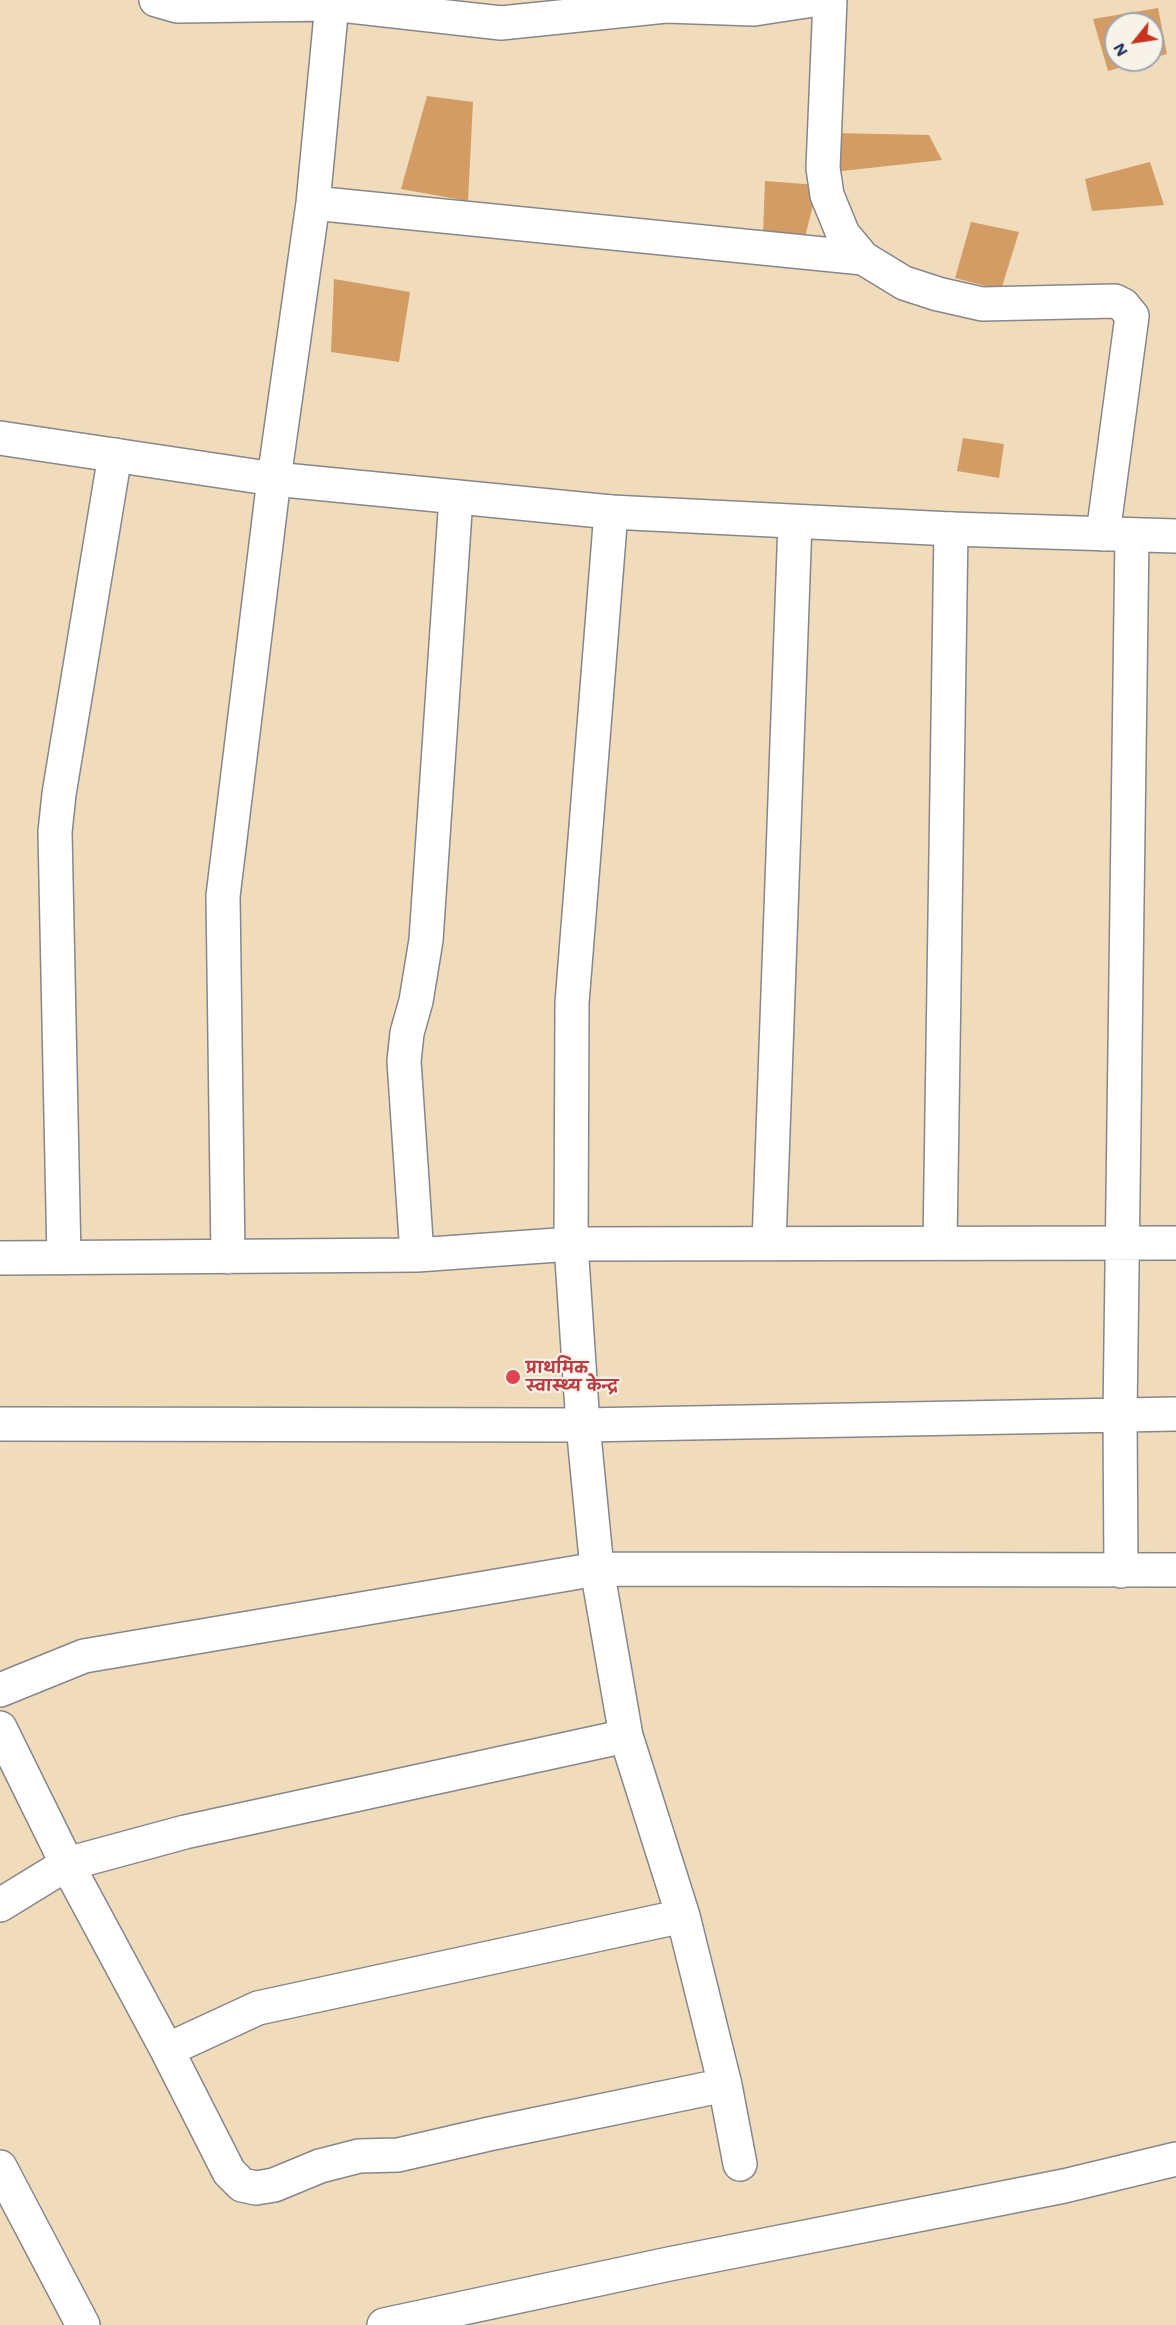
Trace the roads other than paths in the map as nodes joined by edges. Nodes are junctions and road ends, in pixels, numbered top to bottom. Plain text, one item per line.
1 (156, 0) edge
2 (813, 0) edge
3 (830, 0) edge
4 (332, 4) junction
5 (718, 4) edge
6 (503, 11) edge
7 (313, 203) junction
8 (863, 258) junction
9 (0, 438) edge
10 (115, 455) junction
11 (274, 479) junction
12 (456, 497) junction
13 (611, 512) junction
14 (795, 522) junction
15 (951, 530) junction
16 (1118, 534) junction
17 (1176, 536) edge
18 (769, 1243) junction
19 (940, 1243) junction
20 (1122, 1243) junction
21 (1176, 1243) edge
22 (571, 1244) junction
23 (417, 1255) junction
24 (228, 1257) junction
25 (0, 1258) edge
26 (64, 1258) junction
27 (1176, 1414) edge
28 (1120, 1415) junction
29 (0, 1424) edge
30 (583, 1425) junction
31 (597, 1569) junction
32 (1176, 1570) edge
33 (1121, 1571) junction
34 (0, 1690) edge
35 (0, 1728) edge
36 (626, 1736) junction
37 (67, 1864) junction
38 (0, 1905) edge
39 (683, 1916) junction
40 (167, 2050) junction
41 (725, 2085) junction
42 (1176, 2159) edge
43 (740, 2164) dead end
44 (0, 2168) edge
45 (83, 2325) edge
46 (384, 2325) edge

1 - 4 street
2 - 5 street
3 - 8 street
4 - 6 street
4 - 7 street
5 - 6 street
7 - 8 street
7 - 11 street
8 - 16 street
9 - 10 street
10 - 11 street
10 - 26 street
11 - 12 street
11 - 24 street
12 - 13 street
12 - 23 street
13 - 14 street
13 - 22 street
14 - 15 street
14 - 18 street
15 - 16 street
15 - 19 street
16 - 17 street
16 - 20 street
18 - 19 street
18 - 22 street
19 - 20 street
20 - 21 street
20 - 28 street
22 - 23 street
22 - 30 street
23 - 24 street
24 - 26 street
25 - 26 street
27 - 28 street
28 - 30 street
28 - 33 street
29 - 30 street
30 - 31 street
31 - 33 street
31 - 34 street
31 - 36 street
32 - 33 street
35 - 37 street
36 - 37 street
36 - 39 street
37 - 38 street
37 - 40 street
39 - 40 street
39 - 41 street
40 - 41 street
41 - 43 street
42 - 46 street
44 - 45 street

